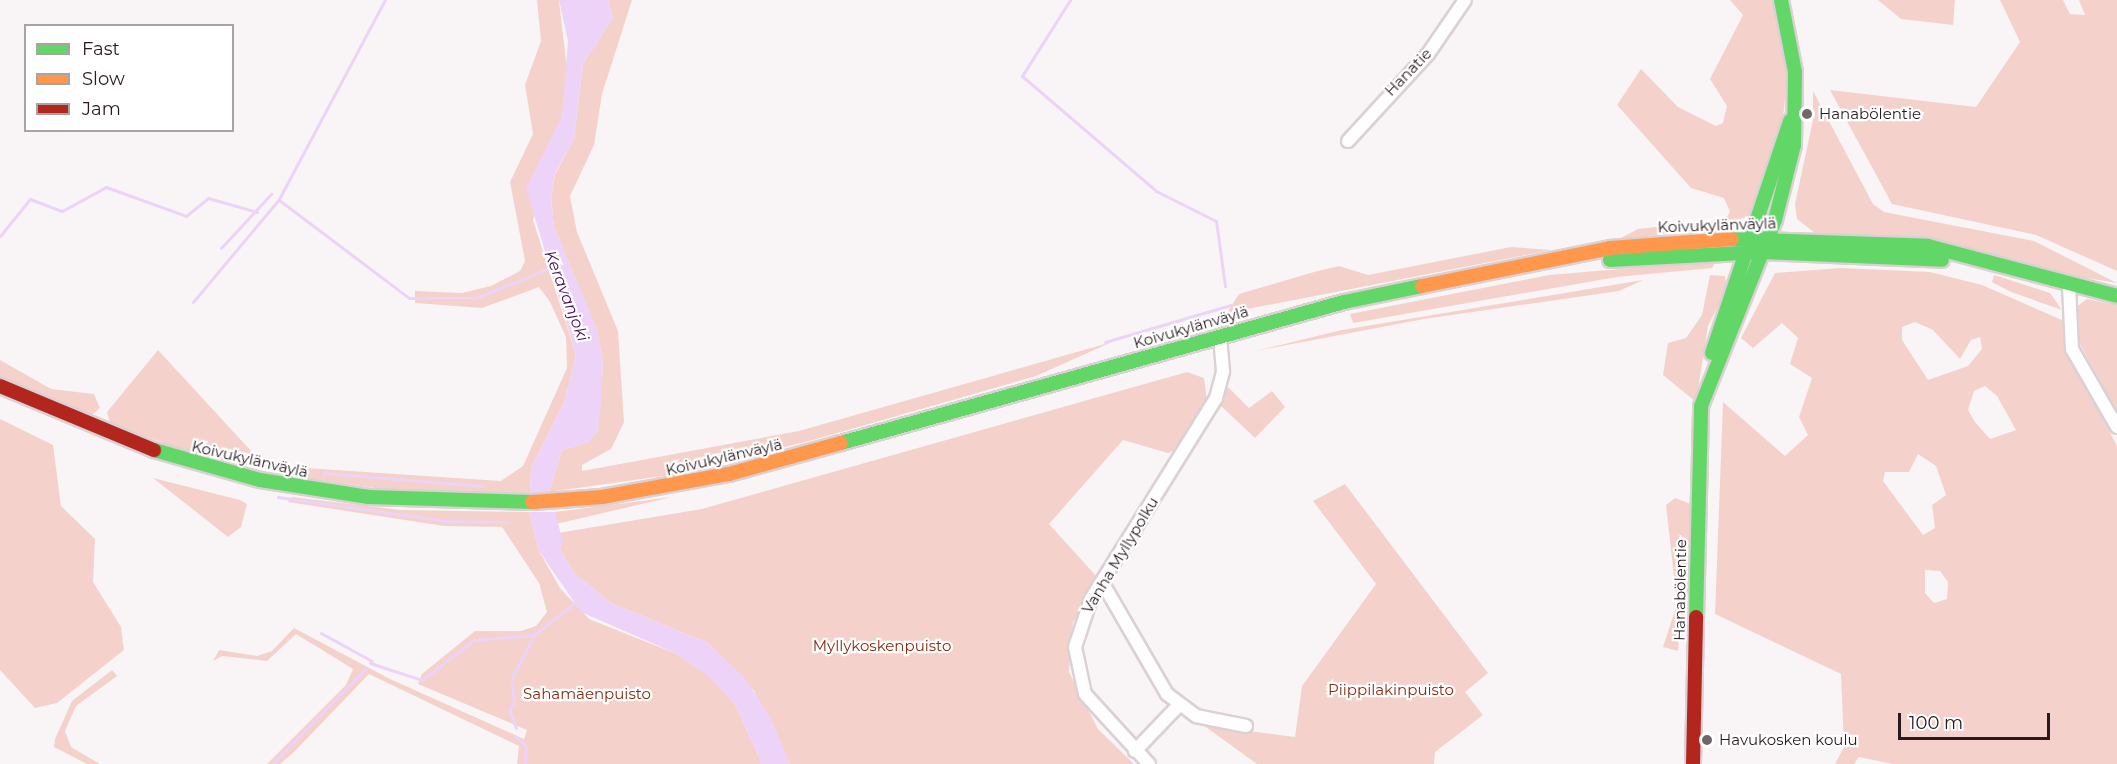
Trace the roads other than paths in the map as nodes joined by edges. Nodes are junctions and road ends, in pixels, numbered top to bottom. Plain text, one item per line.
1 (1464, 0) edge
2 (1781, 0) edge
3 (1348, 141) dead end
4 (1758, 246) junction
5 (2069, 286) junction
6 (2117, 296) edge
7 (1220, 336) junction
8 (0, 386) edge
9 (2117, 427) edge
10 (1102, 582) junction
11 (1179, 705) junction
12 (1246, 726) dead end
13 (1135, 751) junction
14 (1149, 764) edge
15 (1693, 764) edge

1 - 3 street, Hanatie
2 - 4 main road, Hanabölentie
4 - 5 main road, Koivukylänväylä
4 - 7 main road, Koivukylänväylä
4 - 15 main road, Hanabölentie
5 - 6 main road, Koivukylänväylä
5 - 9 street
7 - 8 main road, Koivukylänväylä
7 - 10 street, Vanha Myllypolku
10 - 11 street
10 - 13 street, Vanha Myllypolku
11 - 12 street
11 - 13 street
13 - 14 street, Vanha Myllypolku

